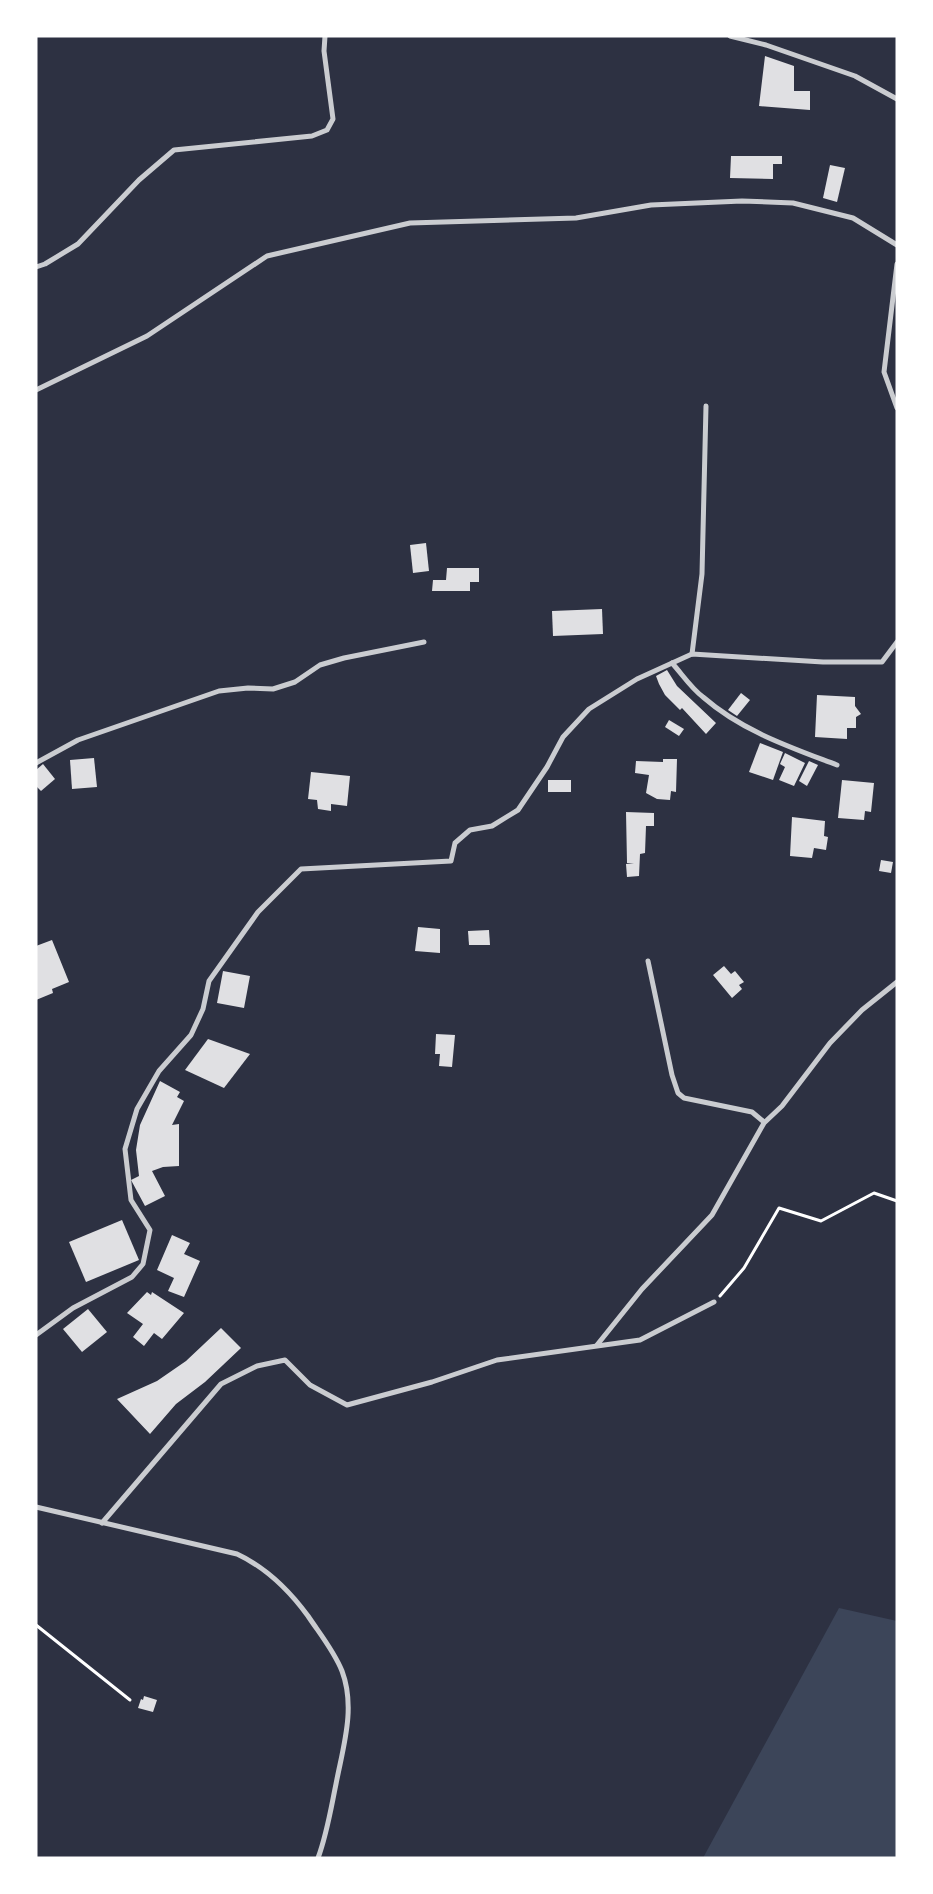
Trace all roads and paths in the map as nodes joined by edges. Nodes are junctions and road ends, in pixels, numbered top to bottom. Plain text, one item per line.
1 (325, 36) edge
2 (730, 36) edge
3 (897, 99) edge
4 (897, 245) edge
5 (897, 264) edge
6 (36, 267) edge
7 (36, 390) edge
8 (706, 406) dead end
9 (897, 408) edge
10 (424, 642) dead end
11 (897, 642) edge
12 (692, 654) junction
13 (672, 663) junction
14 (36, 763) edge
15 (837, 765) dead end
16 (648, 962) dead end
17 (897, 982) edge
18 (764, 1122) junction
19 (897, 1201) edge
20 (714, 1302) joint
21 (36, 1335) edge
22 (596, 1345) junction
23 (36, 1508) edge
24 (102, 1523) junction
25 (36, 1625) edge
26 (130, 1700) dead end
27 (318, 1858) edge

1 - 6 street
2 - 3 street
4 - 7 street
5 - 9 street
8 - 12 street
10 - 14 street
11 - 12 street
12 - 13 street
13 - 15 street
13 - 21 street
16 - 18 street
17 - 18 street
18 - 22 street
19 - 20 path
20 - 22 street
22 - 24 street
23 - 24 street
24 - 27 street
25 - 26 path

